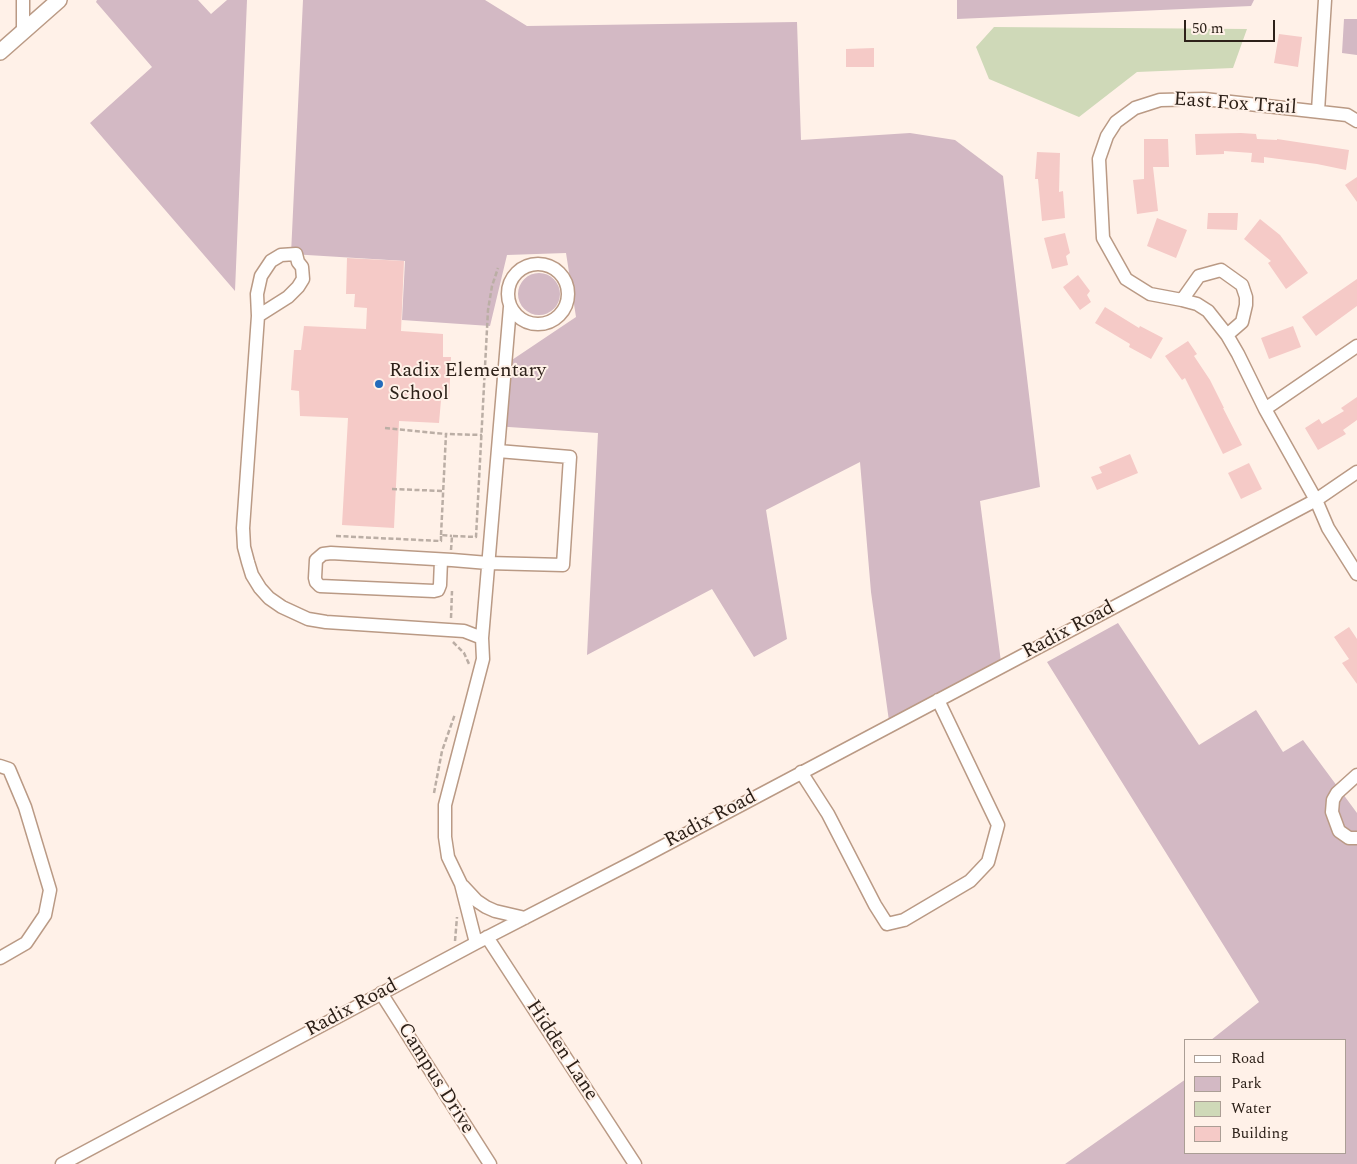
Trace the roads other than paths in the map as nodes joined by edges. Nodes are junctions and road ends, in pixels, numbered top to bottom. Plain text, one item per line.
1 (23, 0) edge
2 (59, 0) edge
3 (1325, 0) edge
4 (24, 30) junction
5 (0, 52) edge
6 (1318, 111) junction
7 (1357, 121) edge
8 (1182, 300) junction
9 (510, 307) junction
10 (258, 316) junction
11 (1227, 335) junction
12 (1357, 346) edge
13 (1265, 409) junction
14 (498, 451) junction
15 (1357, 472) edge
16 (1316, 500) junction
17 (446, 557) junction
18 (488, 563) junction
19 (1357, 574) edge
20 (482, 638) junction
21 (938, 700) junction
22 (0, 766) edge
23 (801, 772) junction
24 (1357, 775) edge
25 (1357, 838) edge
26 (461, 884) junction
27 (525, 918) junction
28 (482, 940) junction
29 (0, 958) edge
30 (381, 993) junction
31 (487, 1163) edge
32 (62, 1164) edge
33 (636, 1164) edge

1 - 4 street
2 - 4 main road
3 - 6 street
4 - 5 main road
6 - 7 street, East Fox Trail
6 - 8 street, East Fox Trail
8 - 11 street, East Fox Trail
8 - 11 street
9 - 9 street
9 - 14 street
10 - 10 street
10 - 20 street
11 - 13 street, East Fox Trail
12 - 13 street
13 - 16 street, East Fox Trail
14 - 18 street
14 - 18 street
15 - 16 street, Radix Road
16 - 19 street, East Fox Trail
16 - 21 street, Radix Road
17 - 17 street
17 - 18 street
18 - 20 street
20 - 26 street
21 - 23 street, Radix Road
21 - 23 street
22 - 29 street
23 - 27 street, Radix Road
24 - 25 street
26 - 27 street
26 - 28 street, Hidden Lane
27 - 28 street, Radix Road
28 - 30 street, Radix Road
28 - 33 street, Hidden Lane
30 - 31 street, Campus Drive
30 - 32 street, Radix Road

